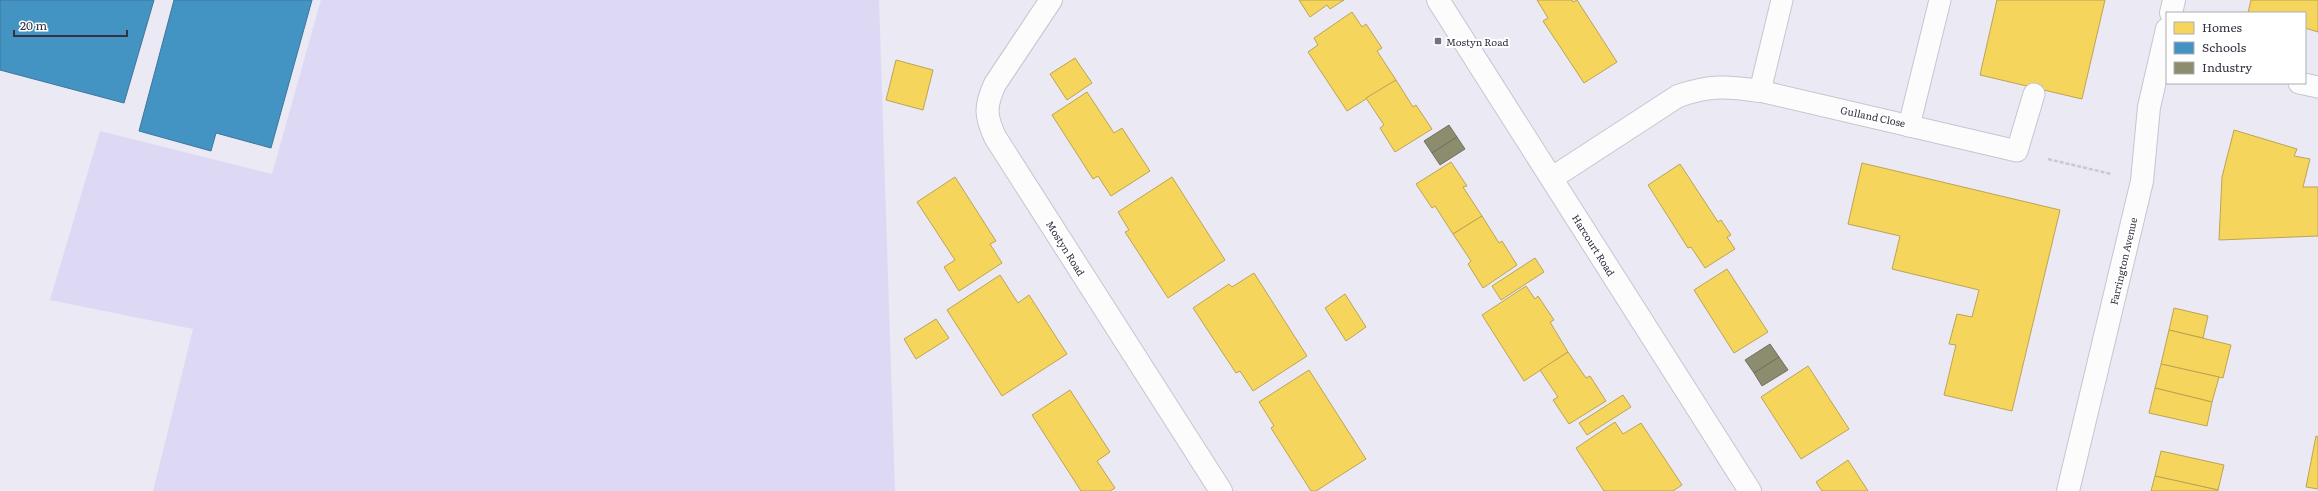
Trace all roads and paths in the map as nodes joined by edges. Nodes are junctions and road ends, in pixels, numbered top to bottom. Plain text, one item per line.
1 (1051, 0) edge
2 (1438, 0) edge
3 (1782, 0) edge
4 (1940, 0) edge
5 (2174, 0) edge
6 (2171, 12) edge
7 (2166, 37) edge
8 (2164, 52) edge
9 (2304, 84) edge
10 (2318, 87) edge
11 (1760, 91) junction
12 (2034, 94) dead end
13 (1909, 126) junction
14 (1552, 178) junction
15 (1220, 491) edge
16 (1750, 491) edge
17 (2068, 491) edge

1 - 15 street, Mostyn Road
2 - 14 street, Harcourt Road
3 - 11 lane
4 - 13 lane, Gulland Close
5 - 6 street
7 - 8 street, Farrington Avenue
8 - 17 street, Farrington Avenue
9 - 10 lane
11 - 13 lane, Gulland Close
11 - 14 street, Gulland Close
12 - 13 lane
14 - 16 street, Harcourt Road

